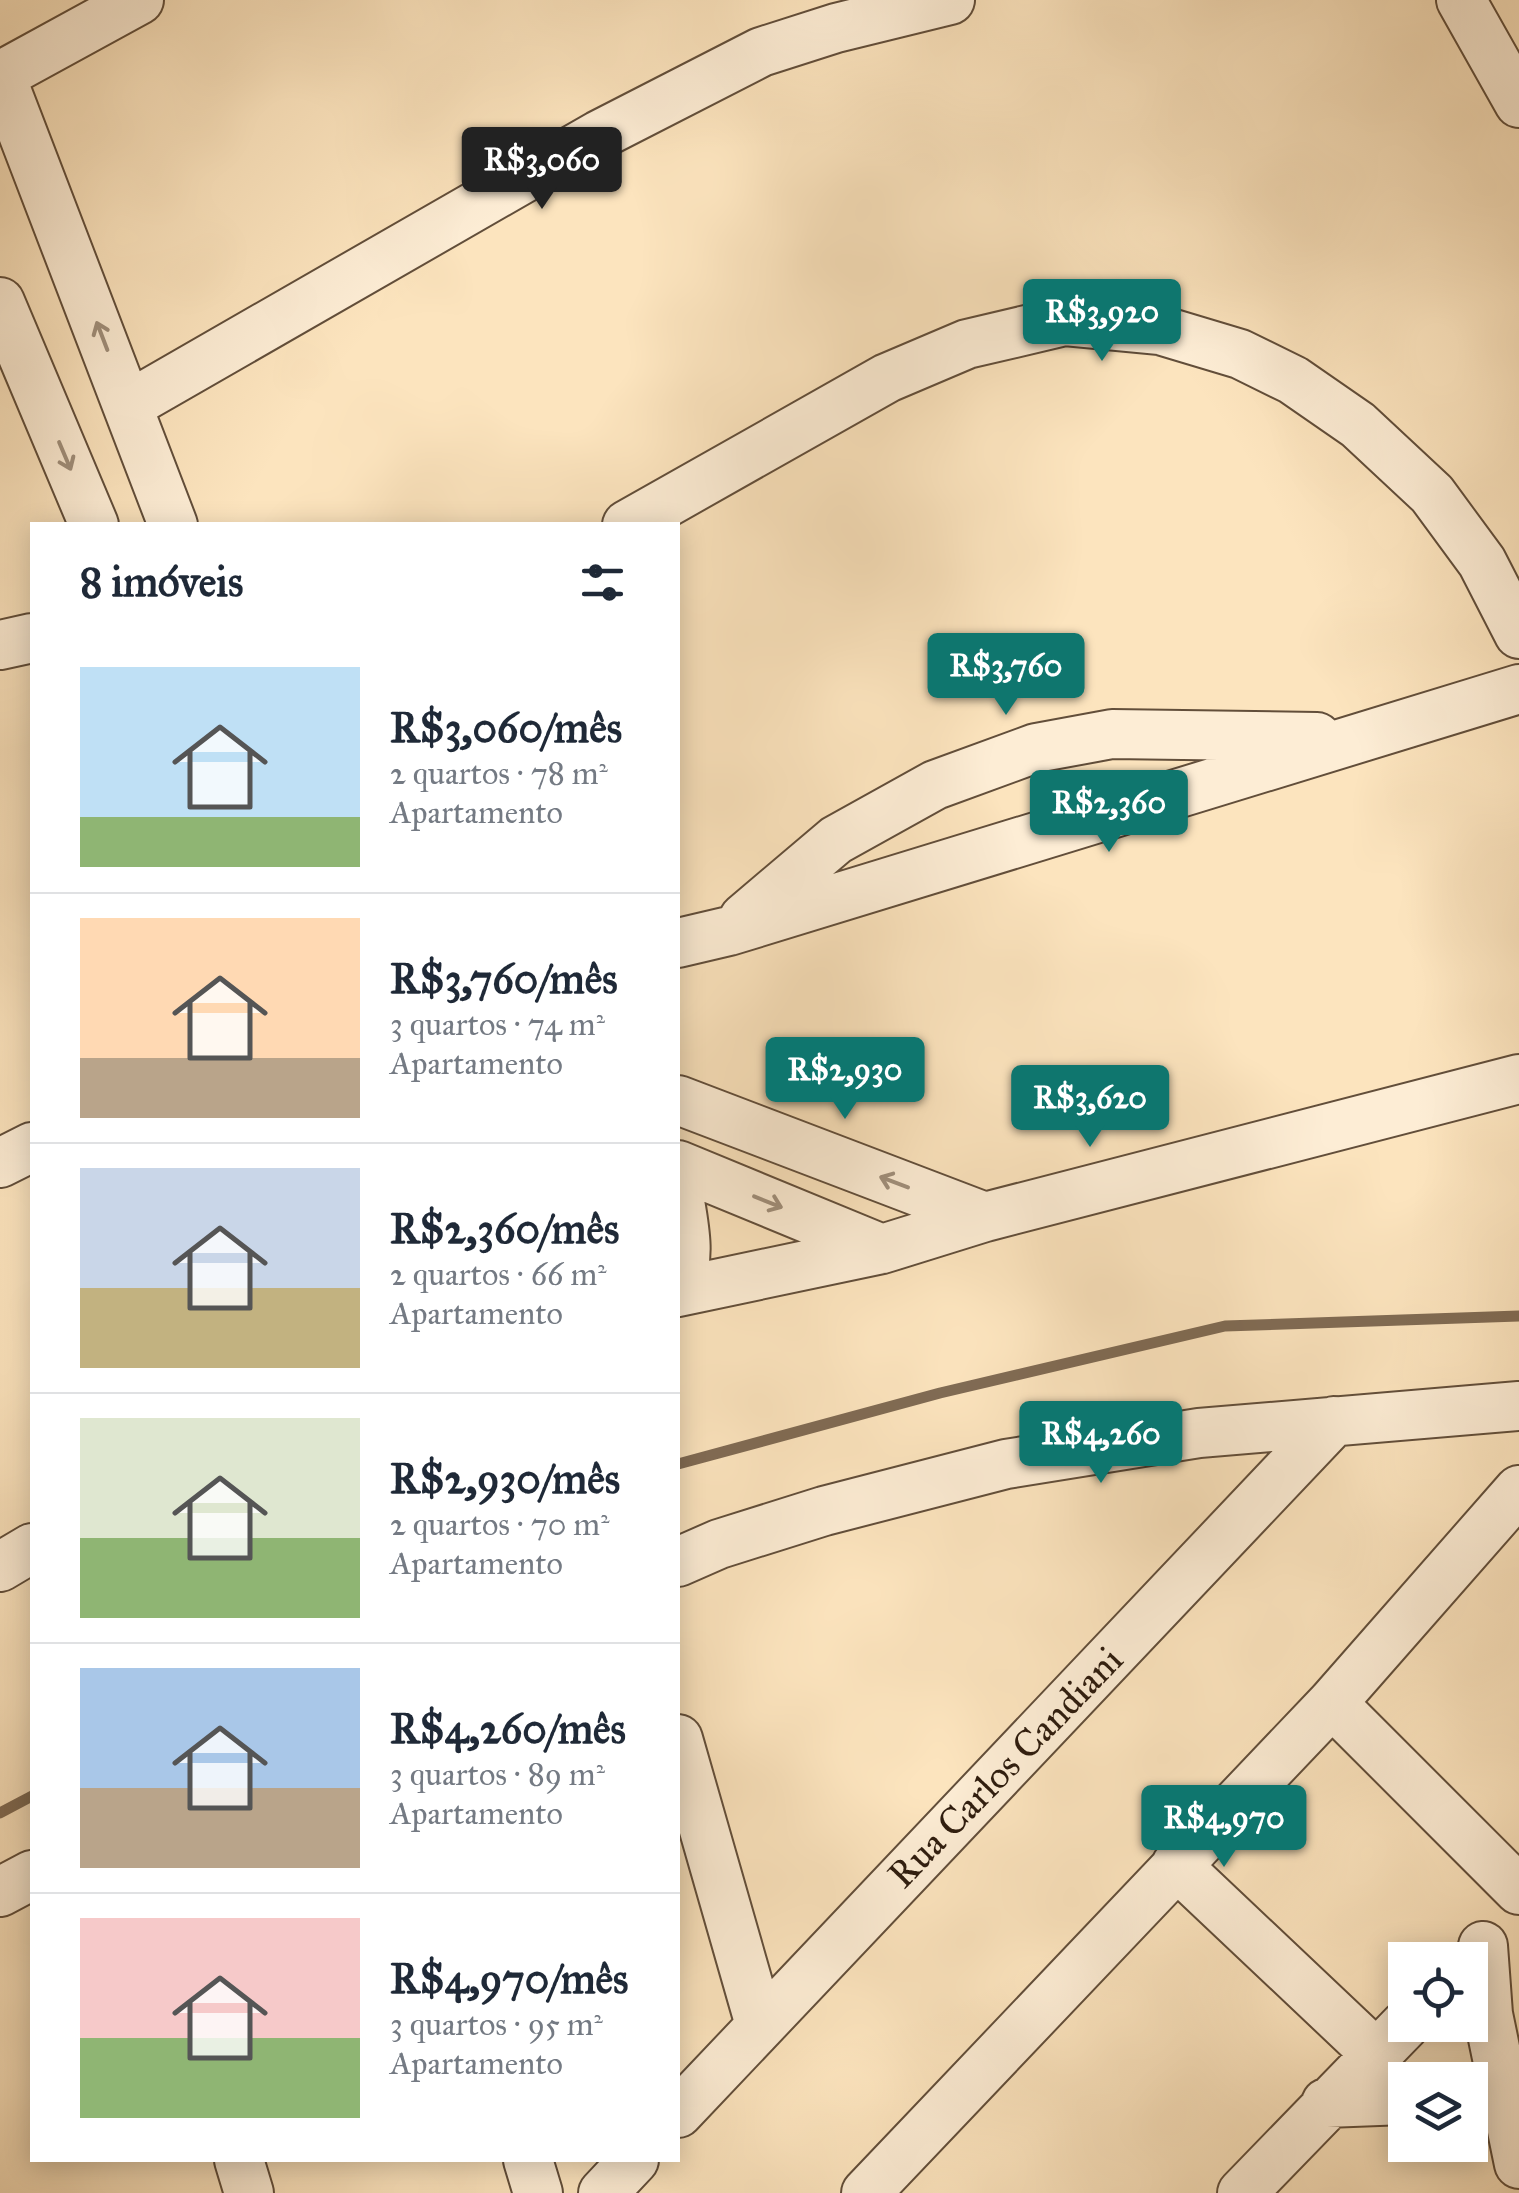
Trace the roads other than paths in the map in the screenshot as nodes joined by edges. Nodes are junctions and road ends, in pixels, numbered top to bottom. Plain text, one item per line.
1 (139, 0) edge
2 (950, 0) edge
3 (1461, 0) edge
4 (0, 75) edge
5 (1519, 103) edge
6 (1, 315) edge
7 (129, 404) junction
8 (93, 522) edge
9 (173, 522) edge
10 (632, 522) edge
11 (1519, 634) edge
12 (30, 638) edge
13 (0, 645) edge
14 (1519, 689) edge
15 (1360, 738) junction
16 (729, 931) junction
17 (680, 942) edge
18 (1519, 1079) edge
19 (680, 1101) edge
20 (30, 1148) edge
21 (0, 1164) edge
22 (680, 1166) edge
23 (680, 1203) edge
24 (985, 1217) junction
25 (882, 1249) junction
26 (680, 1279) edge
27 (680, 1292) edge
28 (1519, 1406) edge
29 (1334, 1422) junction
30 (1519, 1490) edge
31 (30, 1549) edge
32 (680, 1561) edge
33 (0, 1567) edge
34 (1332, 1703) junction
35 (680, 1746) edge
36 (1176, 1865) junction
37 (30, 1876) edge
38 (1519, 1890) edge
39 (0, 1892) edge
40 (1519, 1909) edge
41 (1487, 1942) edge
42 (1488, 2014) edge
43 (760, 2025) junction
44 (1388, 2037) edge
45 (1388, 2041) edge
46 (1498, 2094) edge
47 (1388, 2101) edge
48 (1326, 2103) junction
49 (680, 2111) edge
50 (240, 2162) edge
51 (529, 2162) edge
52 (632, 2162) edge
53 (1519, 2164) edge
54 (249, 2193) edge
55 (538, 2193) edge
56 (603, 2193) edge
57 (866, 2193) edge
58 (1242, 2193) edge

1 - 4 street
2 - 7 street
3 - 5 street
7 -> 4 street
6 -> 8 street
7 - 9 street
10 - 11 street
12 - 13 street
14 - 15 street
15 - 16 street
15 - 16 street
16 - 17 street
18 - 24 street
24 -> 19 street
20 - 21 street
22 -> 25 street
23 - 26 street
24 - 25 street
25 - 27 street
28 - 29 street
29 - 32 street
29 - 43 street, Rua Carlos Candiani
30 - 34 street
31 - 33 street
34 - 36 street
34 - 38 street
35 - 43 street
36 - 44 street
36 - 57 street
37 - 39 street
40 - 41 street
42 - 46 street
43 - 49 street, Rua Carlos Candiani
45 - 48 street
46 - 53 street
47 - 48 street
48 - 58 street
50 - 54 street
51 - 55 street
52 - 56 street

